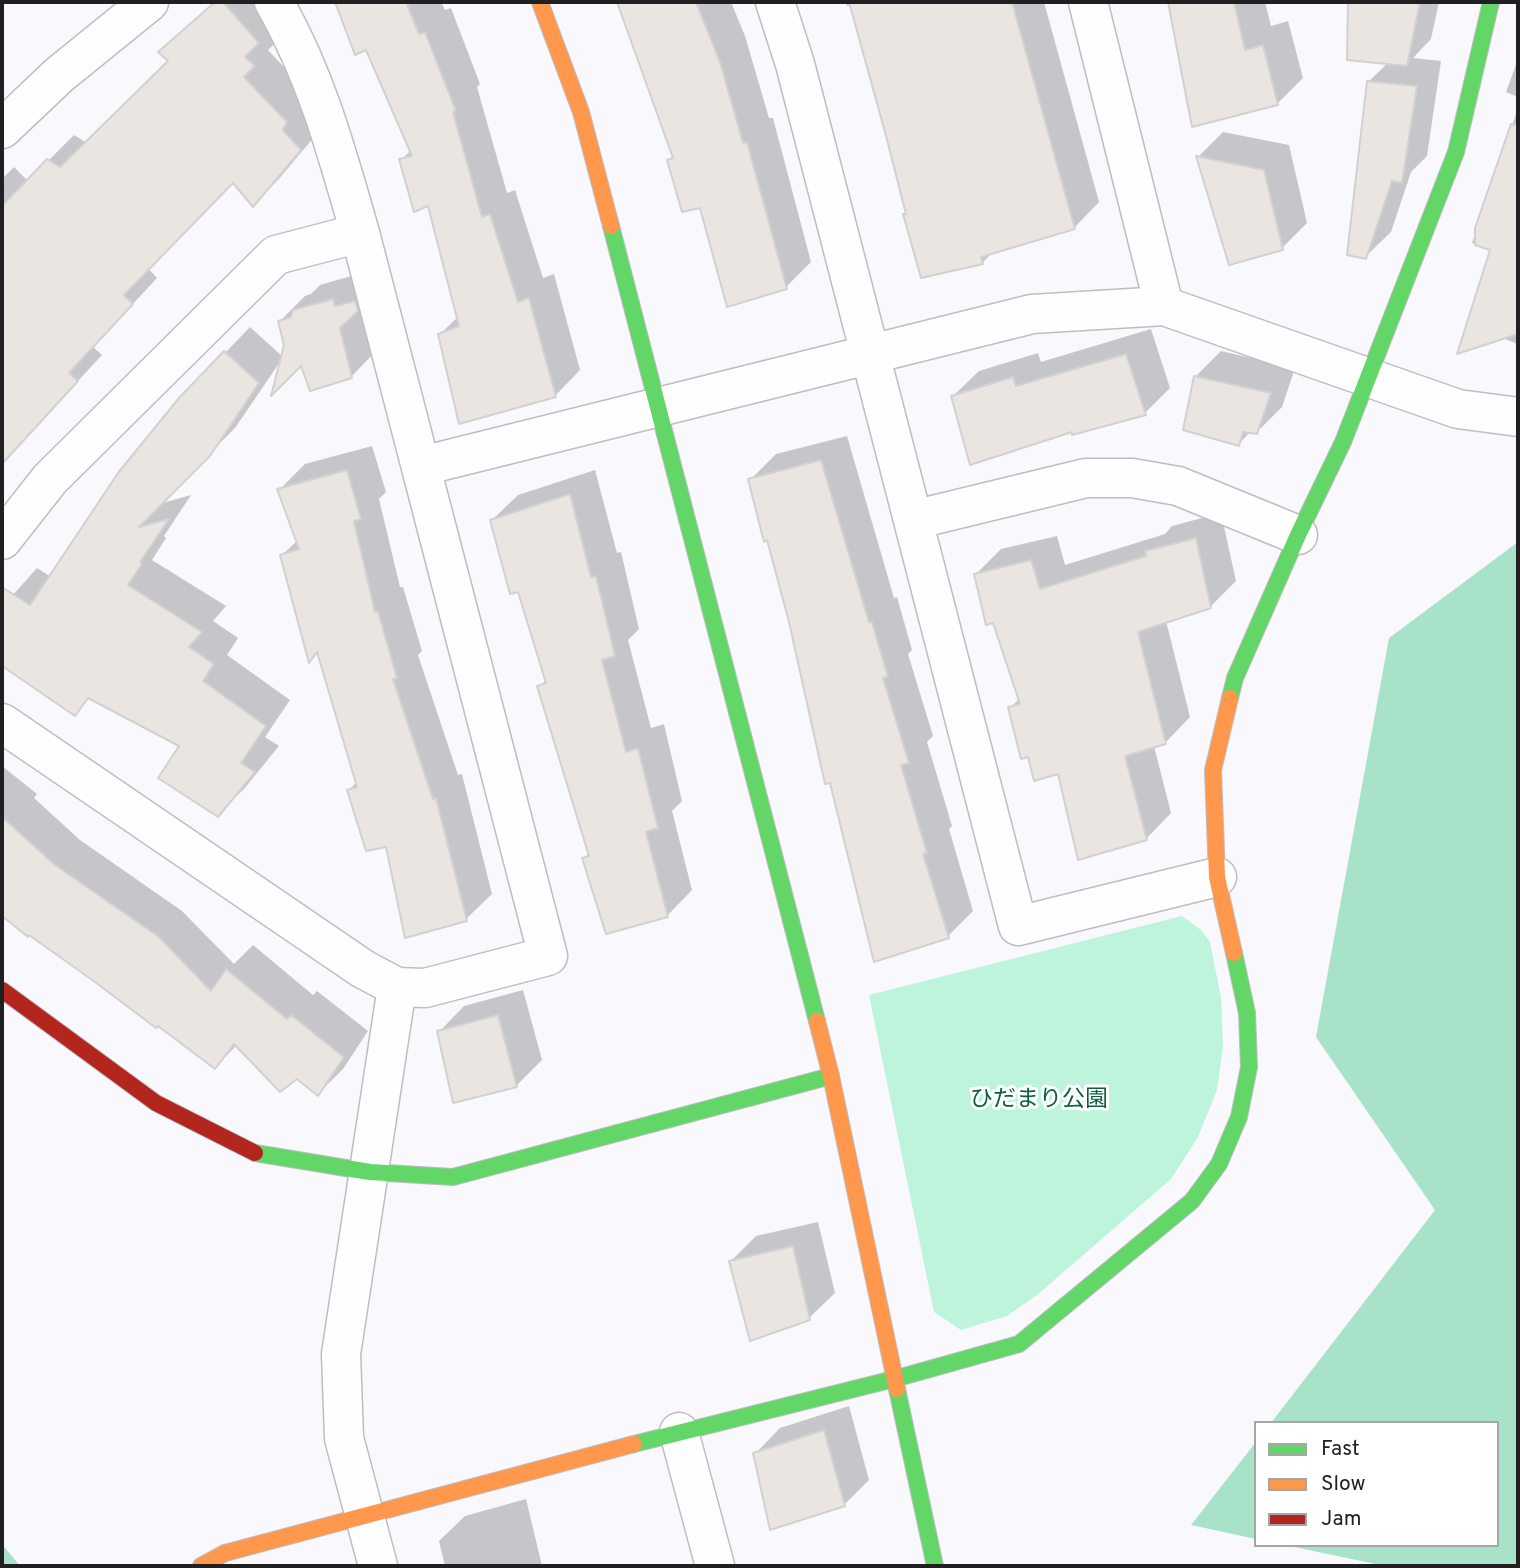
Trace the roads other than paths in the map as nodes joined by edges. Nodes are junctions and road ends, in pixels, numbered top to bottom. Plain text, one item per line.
1 (149, 2) edge
2 (274, 2) edge
3 (540, 2) edge
4 (775, 2) edge
5 (1088, 2) edge
6 (1491, 2) edge
7 (2, 130) edge
8 (360, 233) junction
9 (1164, 306) junction
10 (870, 355) junction
11 (1370, 376) junction
12 (659, 405) junction
13 (1518, 417) edge
14 (422, 466) junction
15 (913, 520) junction
16 (1298, 536) junction
17 (2, 541) edge
18 (2, 723) edge
19 (1217, 877) junction
20 (397, 987) junction
21 (2, 990) edge
22 (831, 1076) junction
23 (370, 1172) junction
24 (894, 1379) junction
25 (679, 1432) junction
26 (365, 1514) junction
27 (201, 1566) edge
28 (378, 1566) edge
29 (715, 1566) edge
30 (935, 1566) edge

1 - 7 street
2 - 8 street
3 - 12 street
4 - 10 street
5 - 9 street
6 - 11 street
8 - 14 street
8 - 17 street
9 - 10 street
9 - 11 street
10 - 12 street
10 - 15 street
11 - 13 street
11 - 16 street
12 - 14 street
12 - 22 street
14 - 20 street
15 - 16 street
15 - 19 street
16 - 19 street
18 - 20 street
19 - 24 street
20 - 23 street
21 - 23 street
22 - 23 street
22 - 24 street
23 - 26 street
24 - 25 street
24 - 30 street
25 - 26 street
25 - 29 street
26 - 27 street
26 - 28 street

